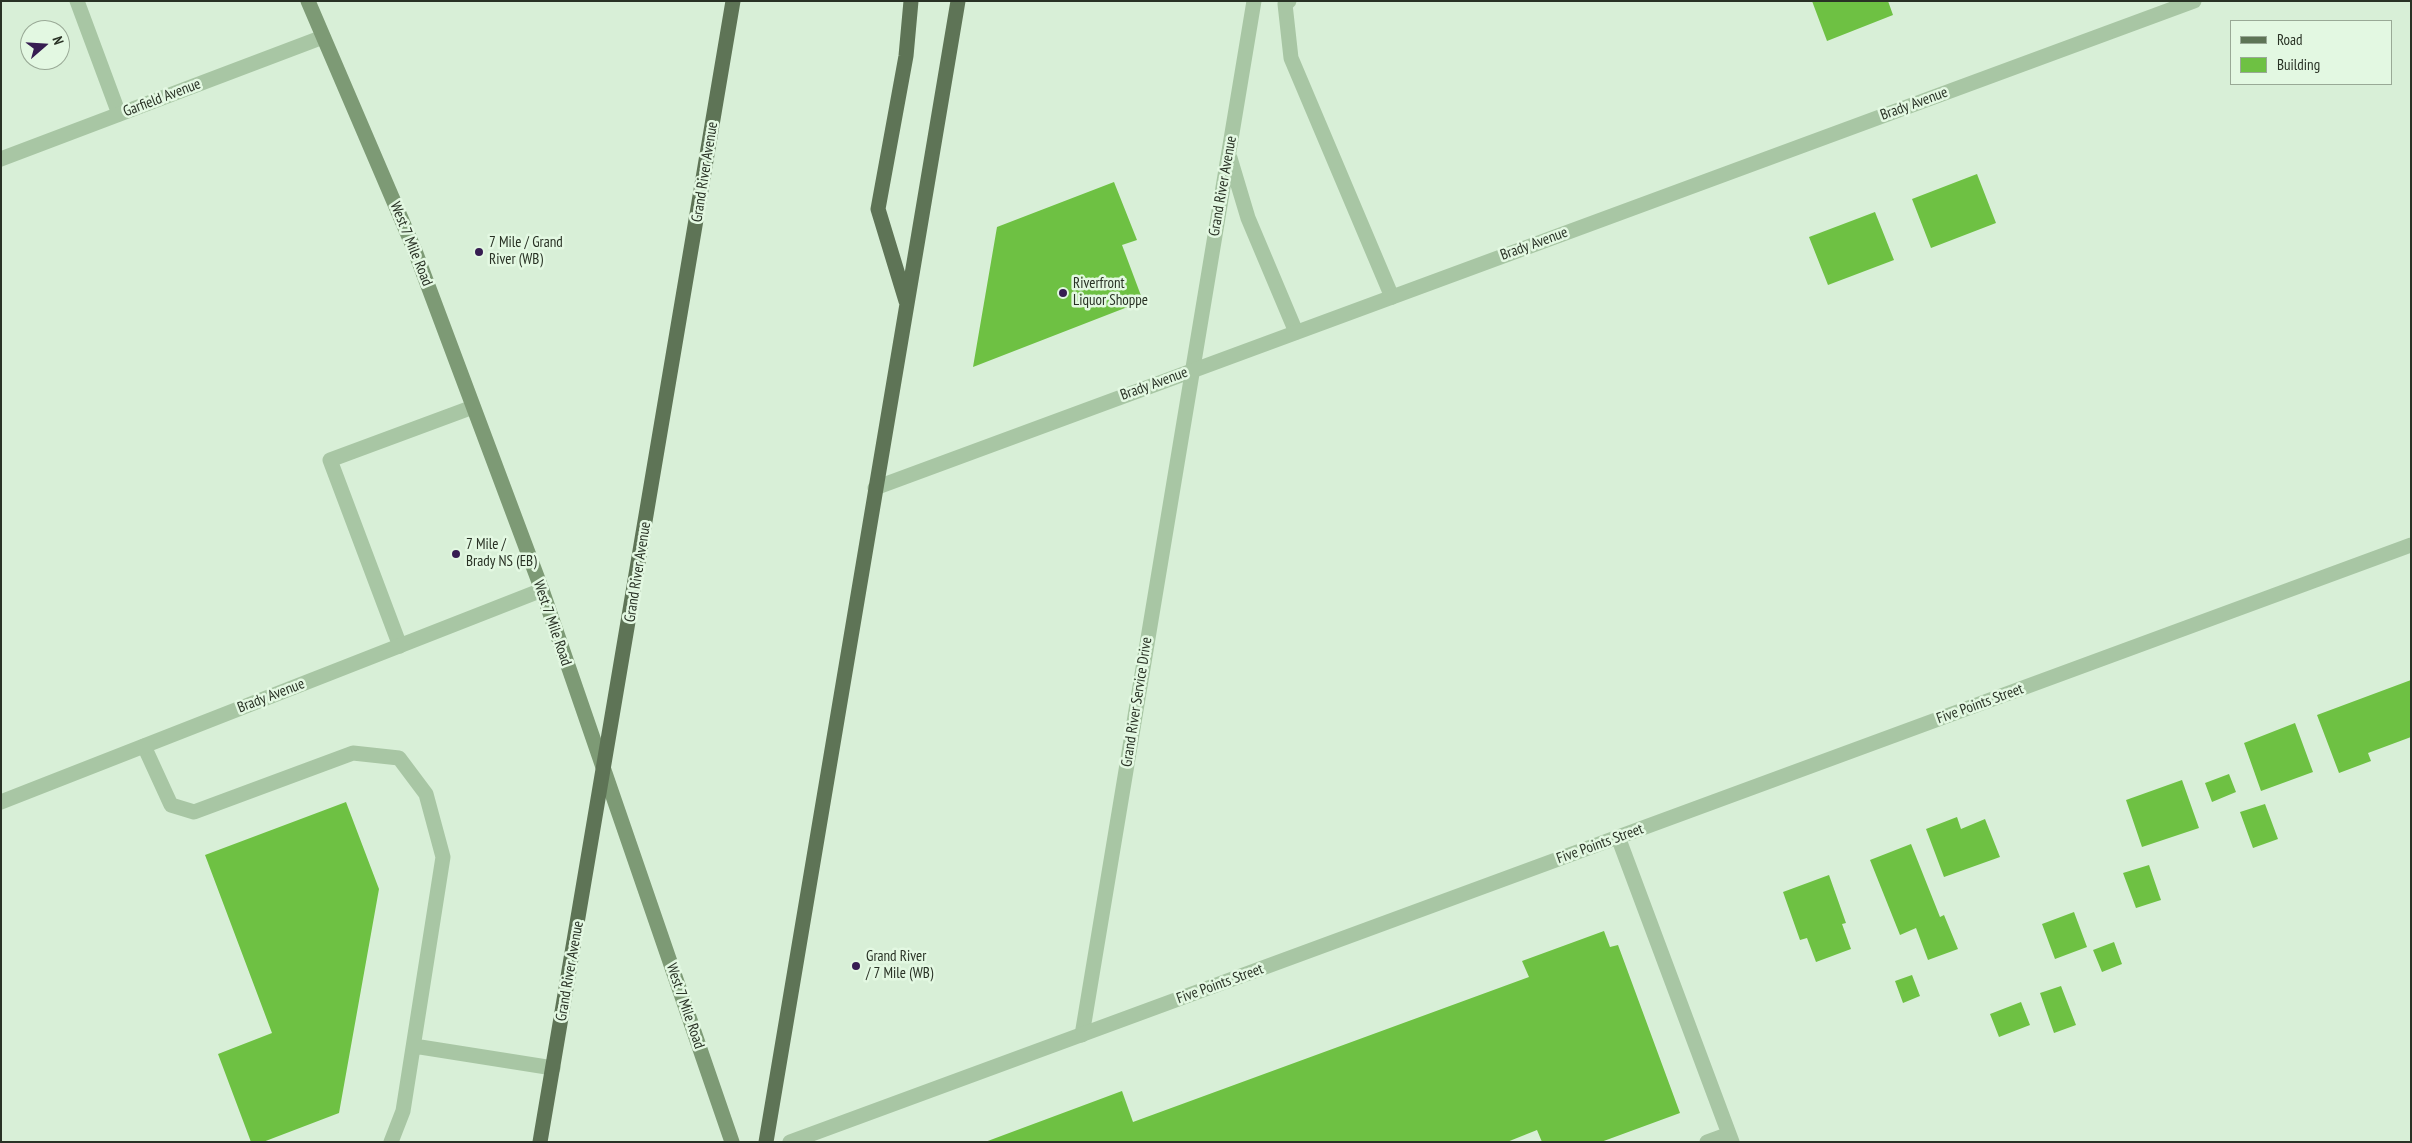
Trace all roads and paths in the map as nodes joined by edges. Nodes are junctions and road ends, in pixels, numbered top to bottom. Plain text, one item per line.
1 (77, 1) edge
2 (308, 1) edge
3 (733, 1) edge
4 (743, 1) edge
5 (911, 1) edge
6 (958, 1) edge
7 (1254, 1) edge
8 (1289, 1) edge
9 (2194, 1) edge
10 (323, 37) junction
11 (727, 40) junction
12 (119, 114) junction
13 (1229, 153) junction
14 (1, 159) edge
15 (1392, 296) junction
16 (907, 305) junction
17 (1296, 332) junction
18 (1192, 370) junction
19 (473, 407) junction
20 (874, 488) junction
21 (2411, 545) edge
22 (542, 590) junction
23 (400, 646) junction
24 (144, 746) junction
25 (604, 774) junction
26 (1, 802) edge
27 (1618, 837) junction
28 (1082, 1035) junction
29 (414, 1046) junction
30 (553, 1068) junction
31 (1730, 1138) edge
32 (391, 1142) edge
33 (540, 1142) edge
34 (732, 1142) edge
35 (766, 1142) edge
36 (790, 1142) edge
37 (1707, 1142) edge

1 - 12 street
2 - 10 main road, West 7 Mile Road
3 - 11 main road, Grand River Avenue
4 - 11 main road
5 - 16 main road
6 - 16 main road
7 - 13 street, Grand River Avenue
8 - 15 street
9 - 15 street, Brady Avenue
10 - 12 street, Garfield Avenue
10 - 19 main road, West 7 Mile Road
11 - 25 main road, Grand River Avenue
12 - 14 street, Garfield Avenue
13 - 17 street
13 - 18 street, Grand River Avenue
15 - 17 street, Brady Avenue
16 - 20 main road
17 - 18 street, Brady Avenue
18 - 20 street, Brady Avenue
18 - 28 street, Grand River Service Drive
19 - 22 main road, West 7 Mile Road
19 - 23 street
20 - 35 main road
21 - 27 street, Five Points Street
22 - 23 street, Brady Avenue
22 - 25 main road, West 7 Mile Road
23 - 24 street, Brady Avenue
24 - 26 street, Brady Avenue
24 - 29 street
25 - 30 main road, Grand River Avenue
25 - 34 main road, West 7 Mile Road
27 - 28 street, Five Points Street
27 - 31 street
28 - 36 street, Five Points Street
29 - 30 street
29 - 32 street
30 - 33 main road, Grand River Avenue
31 - 37 street

